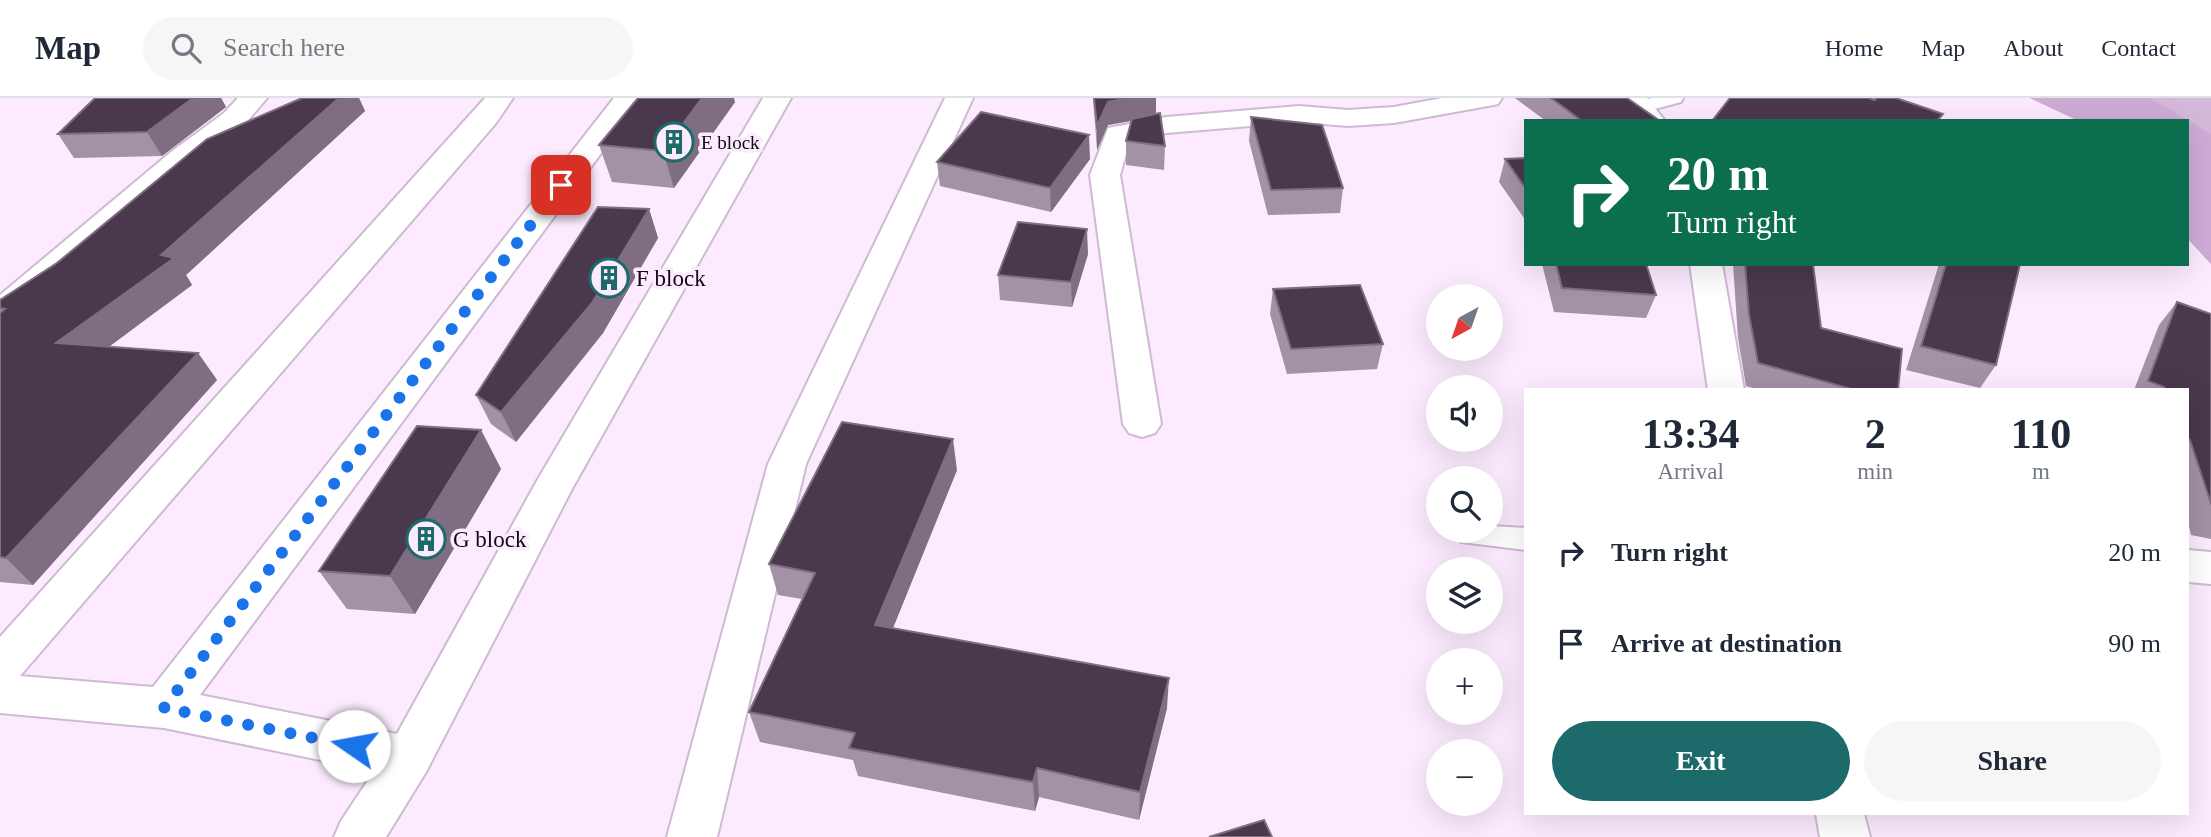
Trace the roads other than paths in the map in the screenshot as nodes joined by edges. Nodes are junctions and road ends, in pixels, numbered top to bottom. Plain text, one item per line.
1 (253, 98) edge
2 (499, 98) edge
3 (628, 98) edge
4 (777, 98) edge
5 (959, 98) edge
6 (1488, 98) edge
7 (1674, 98) edge
8 (1642, 109) edge
9 (1706, 266) edge
10 (0, 313) edge
11 (1726, 388) edge
12 (1142, 424) dead end
13 (1503, 537) edge
14 (1524, 539) edge
15 (2189, 566) edge
16 (2211, 568) edge
17 (3, 668) edge
18 (164, 708) junction
19 (408, 757) junction
20 (1840, 815) edge
21 (359, 837) edge
22 (692, 837) edge
23 (1845, 837) edge

1 - 10 street
2 - 17 street
3 - 18 street
4 - 19 street
5 - 22 street
6 - 12 street
7 - 8 lane
9 - 11 street
13 - 14 lane
15 - 16 street
17 - 18 street
18 - 19 street
19 - 21 street
20 - 23 street

